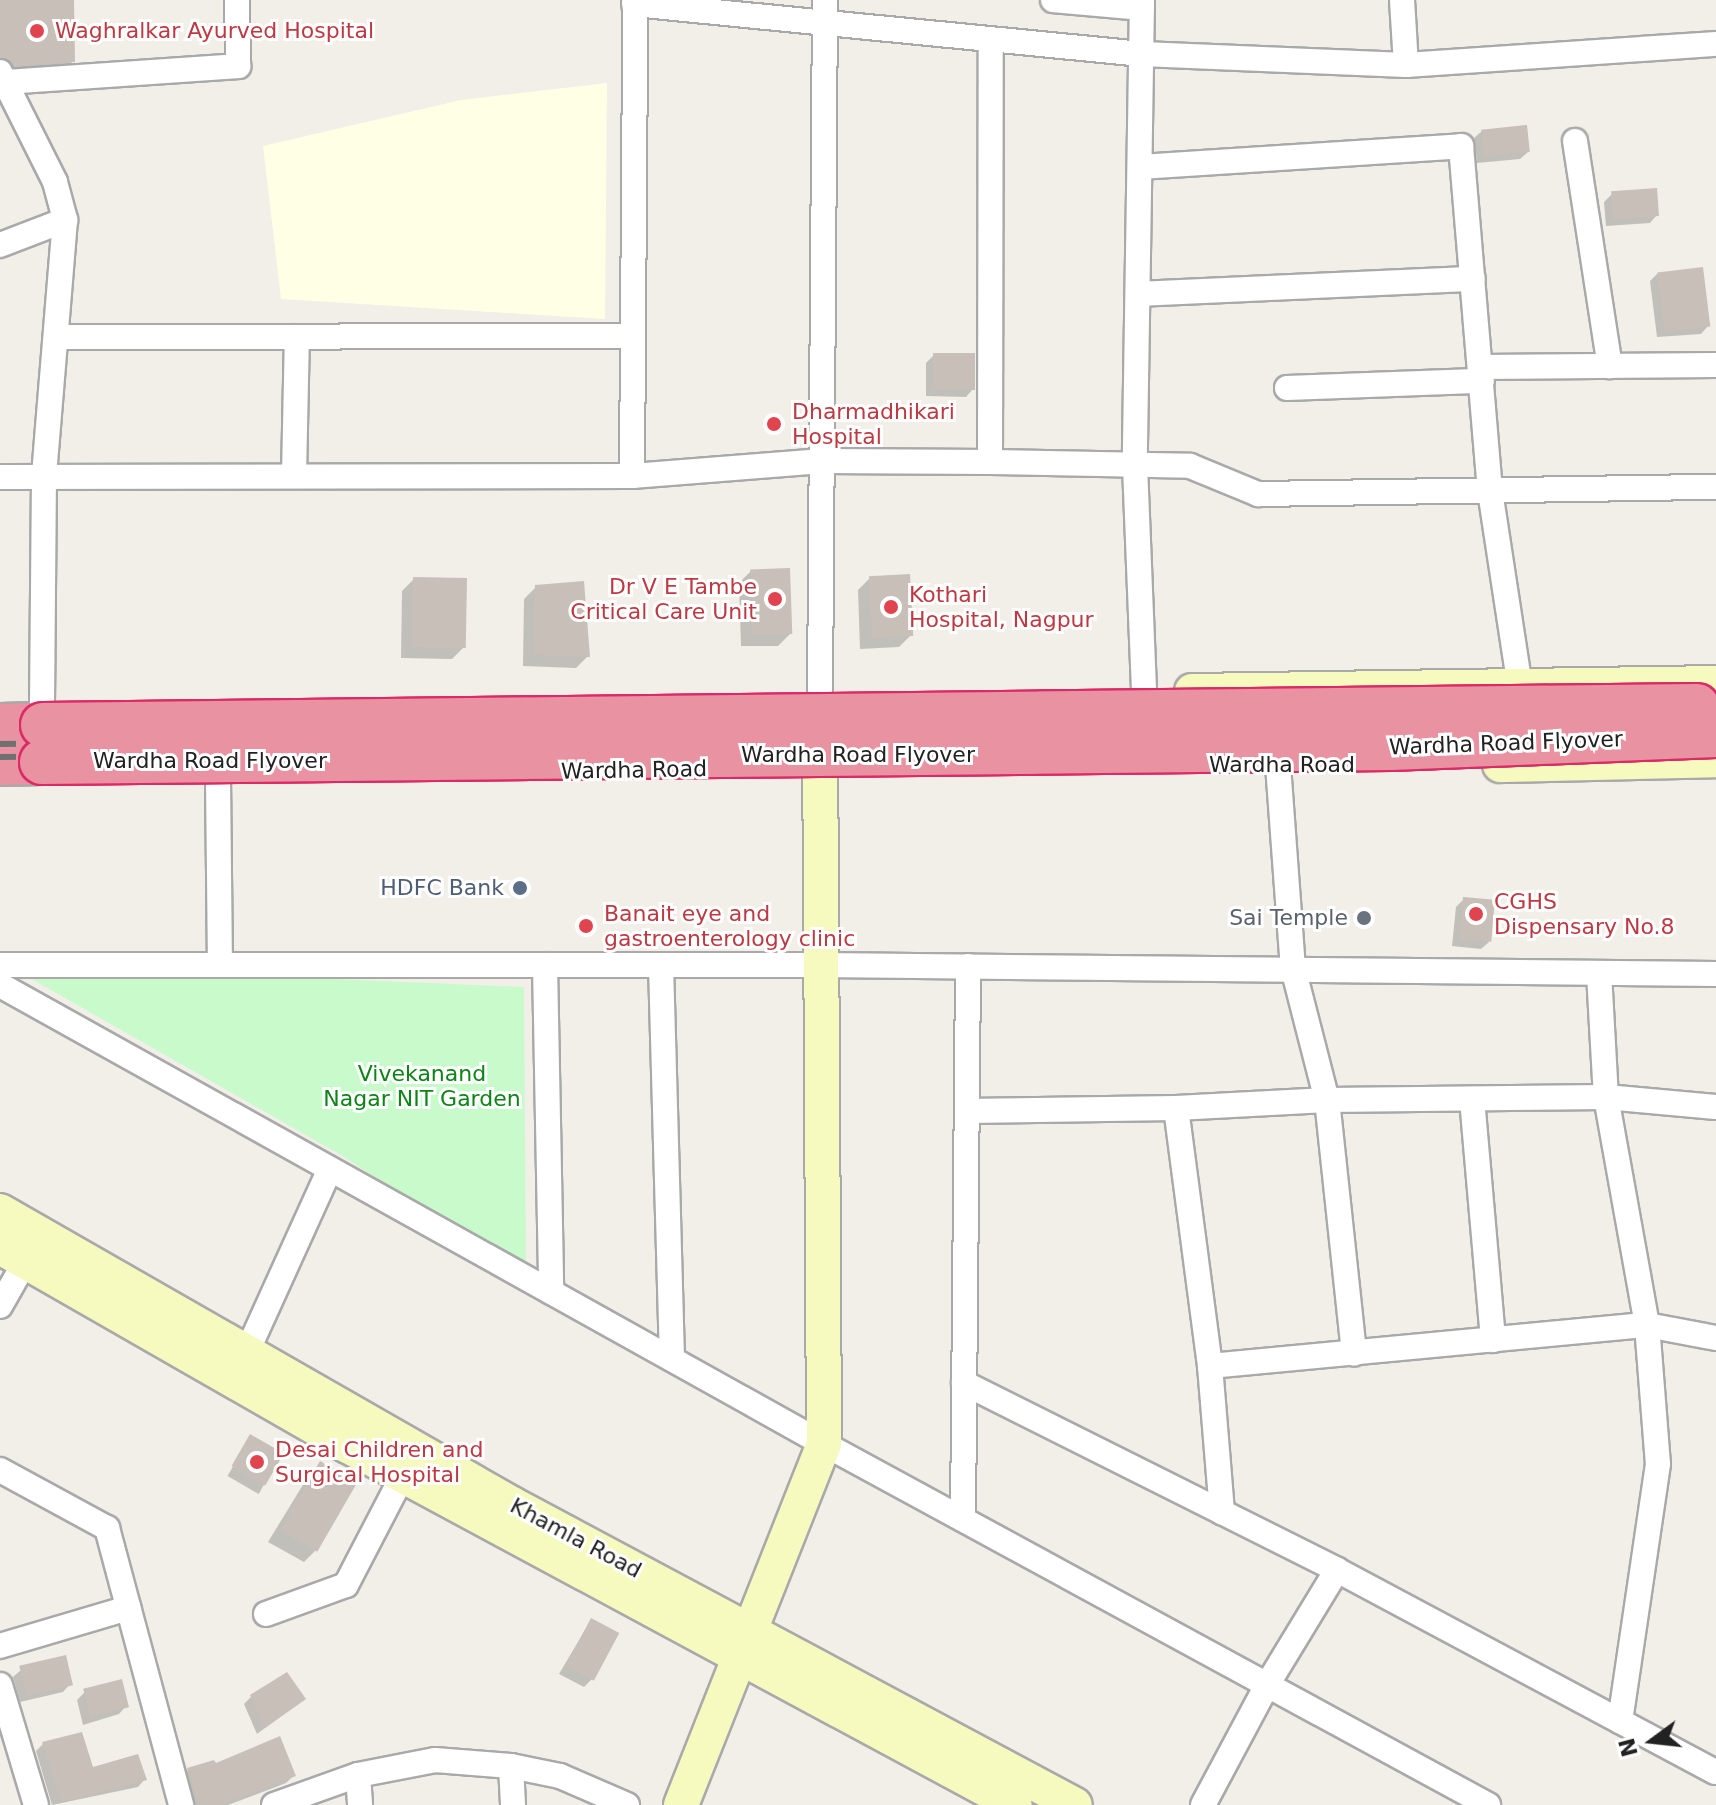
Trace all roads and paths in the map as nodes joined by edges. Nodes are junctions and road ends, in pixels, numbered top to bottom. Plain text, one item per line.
1 (237, 0) edge
2 (1053, 0) edge
3 (1402, 0) edge
4 (635, 2) edge
5 (1142, 8) edge
6 (825, 11) edge
7 (991, 39) junction
8 (1716, 44) edge
9 (1142, 50) junction
10 (1406, 65) junction
11 (2, 77) edge
12 (1575, 141) dead end
13 (1140, 167) junction
14 (65, 220) junction
15 (0, 245) edge
16 (1473, 279) junction
17 (1138, 294) junction
18 (633, 336) junction
19 (56, 337) junction
20 (297, 337) junction
21 (1716, 365) edge
22 (1610, 366) junction
23 (1481, 374) junction
24 (1287, 388) dead end
25 (822, 461) junction
26 (990, 462) junction
27 (1135, 466) junction
28 (44, 476) junction
29 (294, 476) junction
30 (632, 476) junction
31 (0, 477) edge
32 (1716, 487) edge
33 (1490, 491) junction
34 (1716, 683) edge
35 (1520, 686) junction
36 (1144, 692) junction
37 (820, 698) junction
38 (42, 704) junction
39 (0, 706) edge
40 (1716, 706) edge
41 (0, 726) edge
42 (1716, 735) edge
43 (1716, 760) edge
44 (0, 763) edge
45 (1278, 765) junction
46 (821, 768) junction
47 (218, 778) junction
48 (0, 782) edge
49 (0, 965) edge
50 (220, 965) junction
51 (545, 965) junction
52 (661, 965) junction
53 (821, 965) junction
54 (968, 966) junction
55 (1293, 968) junction
56 (1599, 973) junction
57 (1716, 974) edge
58 (0, 985) edge
59 (1606, 1097) junction
60 (1472, 1099) junction
61 (1327, 1100) junction
62 (1716, 1107) edge
63 (1176, 1108) junction
64 (967, 1111) junction
65 (330, 1169) junction
66 (0, 1211) edge
67 (22, 1248) edge
68 (551, 1292) junction
69 (0, 1306) edge
70 (1647, 1325) junction
71 (1716, 1338) edge
72 (1493, 1340) junction
73 (246, 1354) junction
74 (1354, 1354) junction
75 (672, 1359) junction
76 (1210, 1366) junction
77 (964, 1383) junction
78 (824, 1444) junction
79 (0, 1470) edge
80 (403, 1475) junction
81 (1222, 1513) junction
82 (963, 1519) junction
83 (1337, 1570) junction
84 (128, 1608) junction
85 (266, 1614) dead end
86 (744, 1643) junction
87 (0, 1646) edge
88 (0, 1685) edge
89 (1267, 1685) junction
90 (1620, 1721) junction
91 (511, 1766) junction
92 (1716, 1772) edge
93 (358, 1775) junction
94 (684, 1804) edge
95 (36, 1805) edge
96 (181, 1805) edge
97 (274, 1805) edge
98 (360, 1805) edge
99 (513, 1805) edge
100 (627, 1805) edge
101 (1015, 1805) edge
102 (1075, 1805) edge
103 (1203, 1805) edge
104 (1488, 1805) edge

1 - 11 street
2 - 5 street
3 - 10 street
4 - 6 street
4 - 18 street
5 - 9 street
6 - 7 street
6 - 25 street
7 - 9 street
7 - 26 street
8 - 10 street
9 - 10 street
9 - 13 street
11 - 14 street
12 - 22 street
13 - 16 street
13 - 17 street
14 - 15 street
14 - 19 street
16 - 17 street
16 - 23 street
17 - 27 street
18 - 20 street
18 - 30 street
19 - 20 street
19 - 28 street
20 - 29 street
21 - 22 street
22 - 23 street
23 - 24 street
23 - 33 street
25 - 26 street
25 - 30 street
25 - 37 street
26 - 27 street
27 - 33 street
27 - 36 street
28 - 29 street
28 - 31 street
28 - 38 street
29 - 30 street
32 - 33 street
33 - 35 street
34 - 35 street
35 - 36 street
36 - 37 street
37 - 38 street
37 - 46 street
38 - 39 street
40 - 41 highway, Wardha Road Flyover, bridge
42 - 44 highway, Wardha Road Flyover, bridge
43 - 45 street, Wardha Road
45 - 46 street, Wardha Road
45 - 55 street
46 - 47 street, Wardha Road
46 - 53 street
47 - 48 street, Wardha Road
47 - 50 street
49 - 50 street
50 - 51 street
51 - 52 street
51 - 68 street
52 - 53 street
52 - 75 street
53 - 54 street
53 - 78 street
54 - 55 street
54 - 64 street
55 - 56 street
55 - 61 street
56 - 57 street
56 - 59 street
58 - 65 street
59 - 60 street
59 - 62 street
59 - 70 street
60 - 61 street
60 - 72 street
61 - 63 street
61 - 74 street
63 - 64 street
63 - 76 street
64 - 77 street
65 - 68 street
65 - 73 street
66 - 67 street, Khamla Road
67 - 69 street
67 - 73 street, Khamla Road
67 - 80 street, Khamla Road
68 - 75 street
70 - 71 street
70 - 72 street
70 - 90 street
72 - 74 street
73 - 86 street, Khamla Road
74 - 76 street
75 - 78 street
76 - 81 street
77 - 81 street
77 - 82 street
78 - 82 street
78 - 86 street
79 - 84 street
80 - 85 street
80 - 86 street, Khamla Road
81 - 83 street
82 - 89 street
83 - 89 street
83 - 90 street
84 - 87 street
84 - 96 street
86 - 94 street
86 - 101 street, Khamla Road
86 - 102 street, Khamla Road
88 - 95 street
89 - 103 street
89 - 104 street
90 - 92 street
91 - 93 street
91 - 99 street
91 - 100 street
93 - 97 street
93 - 98 street

